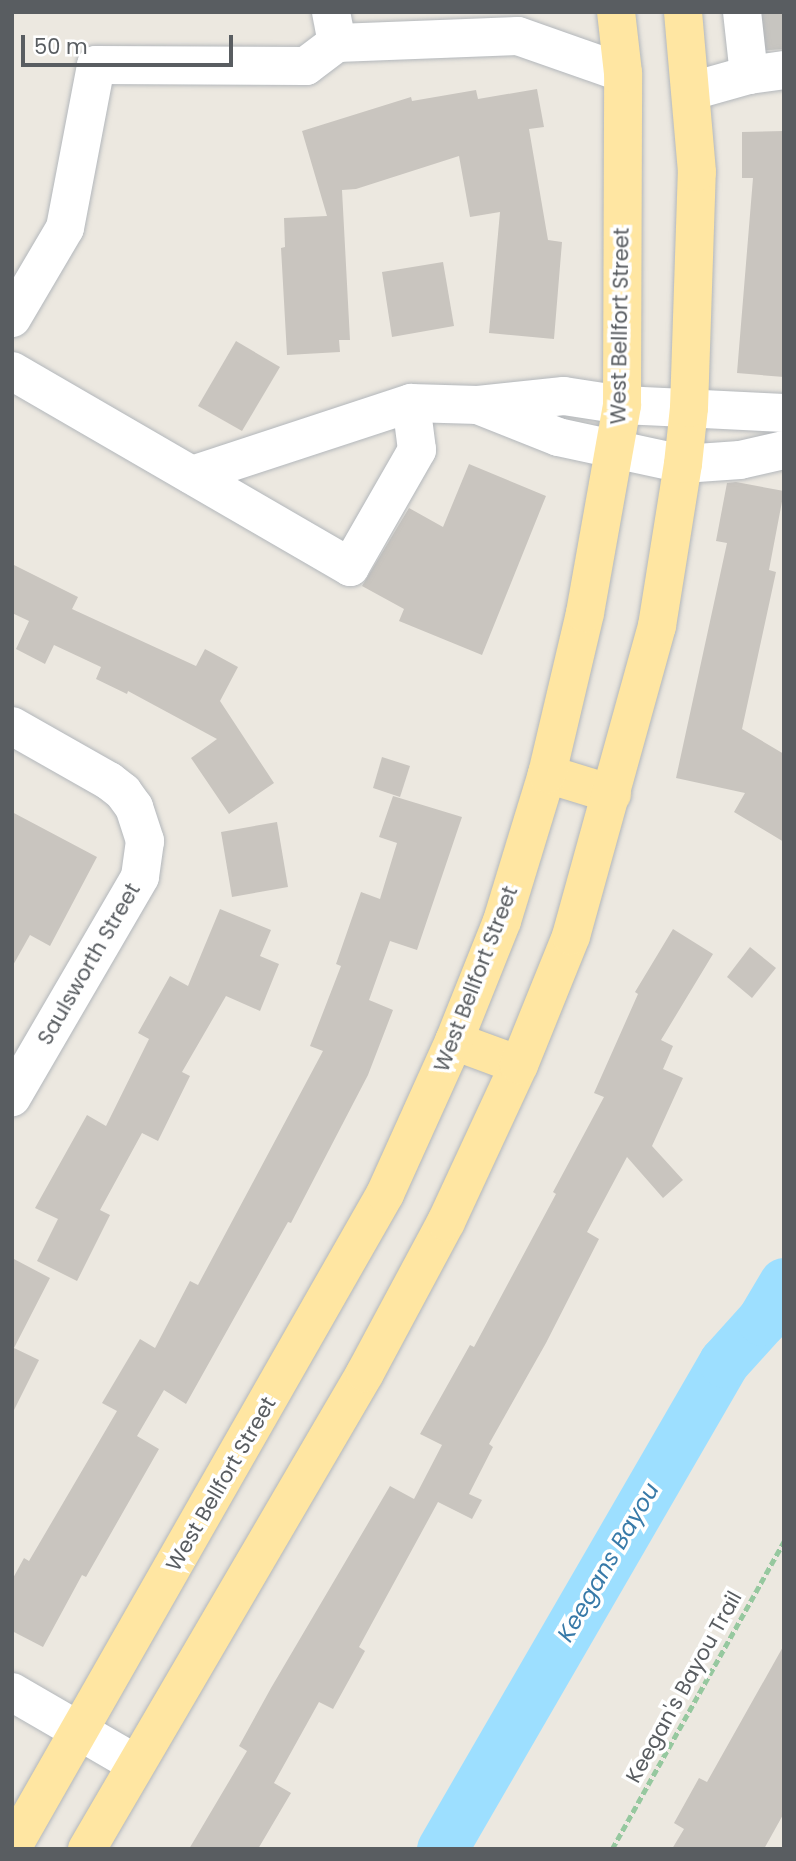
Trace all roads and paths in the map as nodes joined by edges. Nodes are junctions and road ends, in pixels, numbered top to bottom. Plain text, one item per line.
1 (616, 12) edge
2 (684, 12) edge
3 (748, 26) edge
4 (334, 28) edge
5 (766, 72) edge
6 (623, 73) junction
7 (692, 91) junction
8 (12, 318) edge
9 (12, 371) edge
10 (411, 403) junction
11 (478, 405) junction
12 (622, 405) junction
13 (689, 408) junction
14 (784, 413) edge
15 (616, 449) junction
16 (784, 450) edge
17 (683, 464) junction
18 (192, 475) junction
19 (12, 726) edge
20 (547, 774) junction
21 (612, 794) junction
22 (454, 1041) junction
23 (519, 1065) junction
24 (12, 1097) edge
25 (784, 1541) edge
26 (12, 1692) edge
27 (80, 1732) junction
28 (136, 1764) junction
29 (12, 1848) edge
30 (87, 1849) edge
31 (612, 1849) edge

1 - 6 main road, West Bellfort Street
2 - 7 main road
3 - 5 street
4 - 6 street
4 - 8 street
5 - 7 street
6 - 12 main road, West Bellfort Street
7 - 13 main road
9 - 18 street
10 - 11 street
10 - 18 street
10 - 18 street
11 - 12 street
11 - 15 street
12 - 13 street
12 - 15 main road, West Bellfort Street
13 - 14 street
13 - 17 main road
15 - 17 street
15 - 20 main road, West Bellfort Street
16 - 17 street
17 - 21 main road
19 - 24 street, Saulsworth Street
20 - 21 main road
20 - 22 main road, West Bellfort Street
21 - 23 main road
22 - 23 main road
22 - 27 main road, West Bellfort Street
23 - 28 main road
25 - 31 path, Keegan's Bayou Trail
26 - 27 street
27 - 28 street
27 - 29 main road, West Bellfort Street
28 - 30 main road

